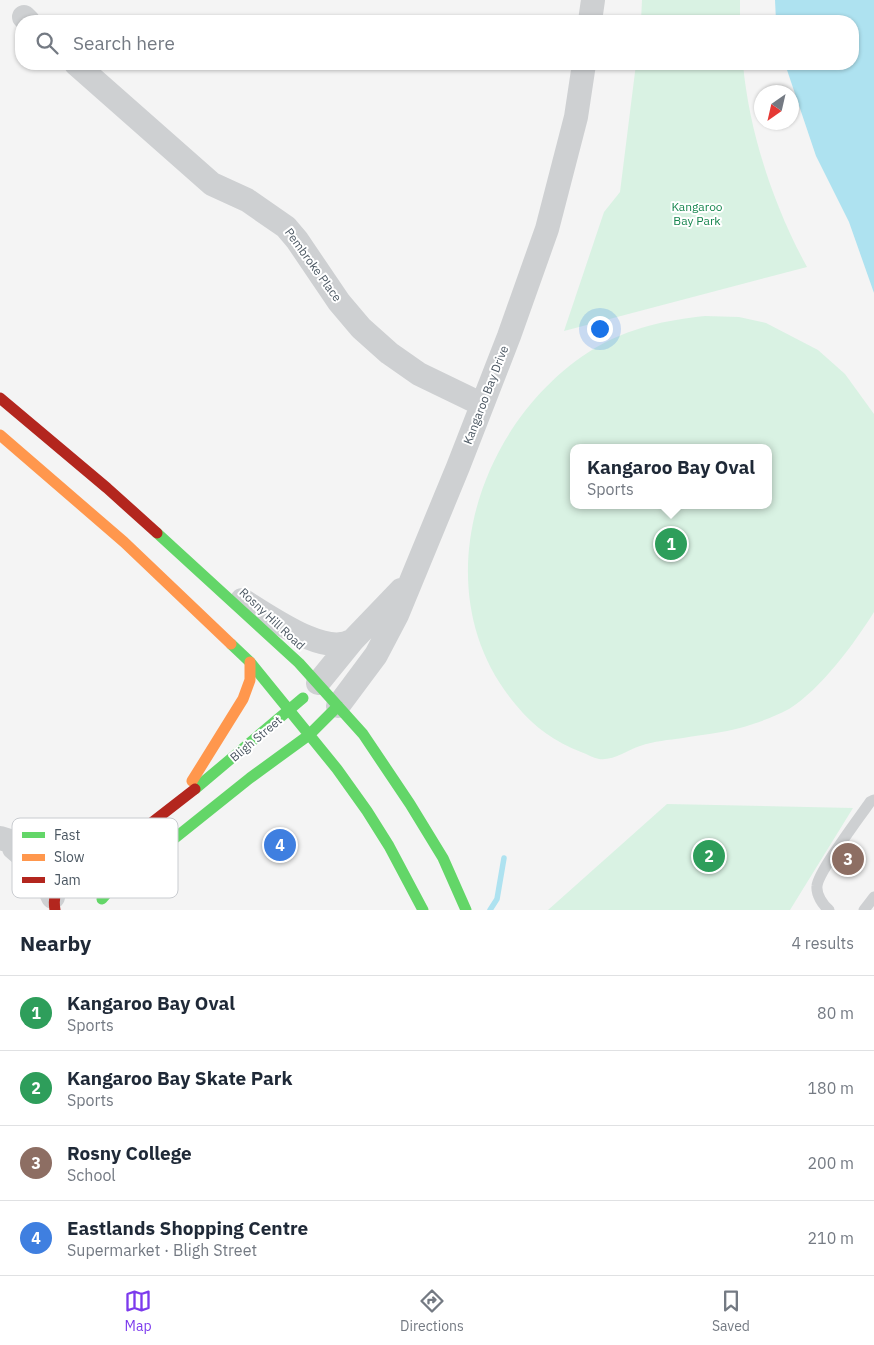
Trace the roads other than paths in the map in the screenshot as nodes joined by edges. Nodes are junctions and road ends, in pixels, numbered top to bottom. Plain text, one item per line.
1 (592, 0) edge
2 (591, 15) edge
3 (83, 70) edge
4 (583, 70) edge
5 (0, 398) edge
6 (481, 404) junction
7 (0, 435) edge
8 (410, 582) junction
9 (216, 586) junction
10 (353, 640) junction
11 (250, 662) junction
12 (318, 683) junction
13 (338, 706) junction
14 (290, 711) junction
15 (309, 735) junction
16 (874, 800) edge
17 (169, 810) junction
18 (158, 818) edge
19 (178, 836) edge
20 (1, 838) edge
21 (12, 848) edge
22 (874, 897) edge
23 (423, 910) edge
24 (466, 910) edge
25 (829, 910) edge
26 (864, 910) edge

1 - 2 street
3 - 6 street, Pembroke Place
4 - 6 street, Kangaroo Bay Drive
5 - 9 main road, Rosny Hill Road
6 - 8 street, Kangaroo Bay Drive
7 - 11 main road
8 - 10 street, Bligh Street
8 - 13 street, Kangaroo Bay Drive
9 - 10 street
9 - 12 main road, Rosny Hill Road
10 - 12 street, Bligh Street
11 - 14 main road
11 - 17 main road
12 - 13 main road, Rosny Hill Road
12 - 14 main road, Bligh Street
13 - 15 main road, Bligh Street
13 - 24 main road, Rosny Hill Road
14 - 15 main road
14 - 17 main road, Bligh Street
15 - 19 main road, Bligh Street
15 - 23 main road
16 - 25 lane
17 - 18 main road, Bligh Street
20 - 21 street
22 - 26 lane

